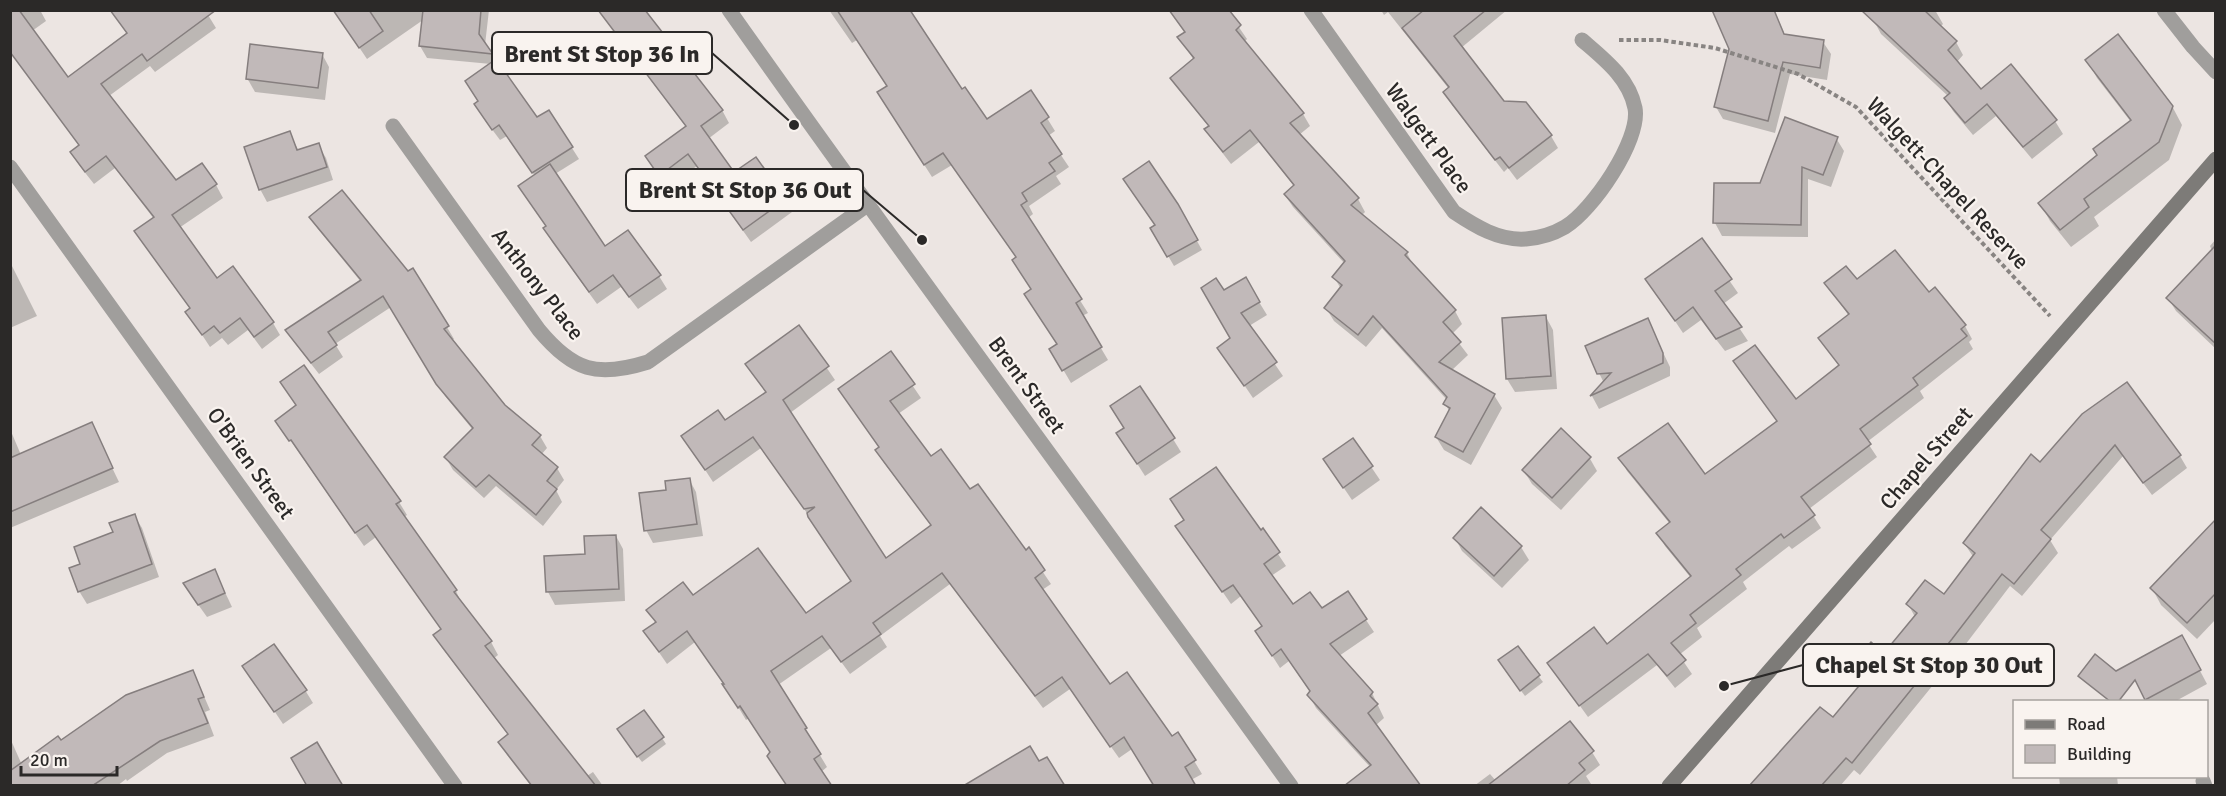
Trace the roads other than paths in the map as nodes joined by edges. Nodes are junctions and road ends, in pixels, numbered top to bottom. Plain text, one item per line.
1 (729, 10) edge
2 (1311, 10) edge
3 (2164, 10) edge
4 (1582, 40) road end
5 (2216, 72) edge
6 (393, 126) dead end
7 (2216, 159) edge
8 (10, 167) edge
9 (866, 206) junction
10 (455, 786) edge
11 (1290, 786) edge
12 (1670, 786) edge

1 - 9 street, Brent Street
2 - 4 street, Walgett Place
3 - 5 street
6 - 9 street, Anthony Place
7 - 12 street, Chapel Street
8 - 10 street, O'Brien Street
9 - 11 street, Brent Street

